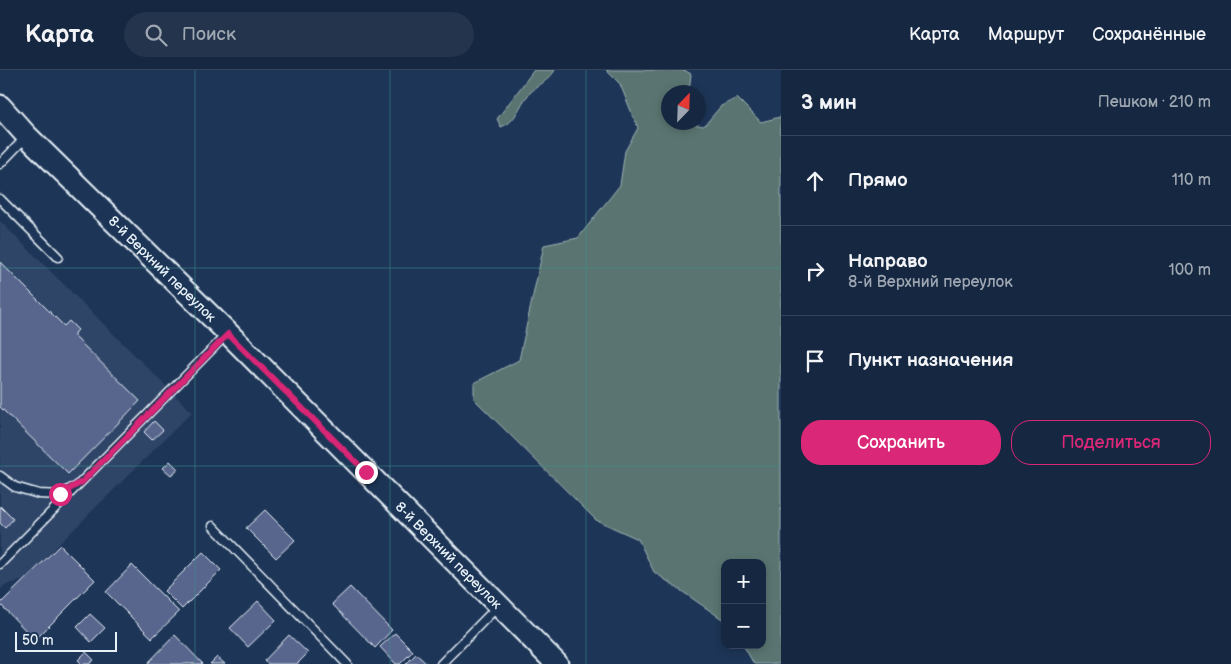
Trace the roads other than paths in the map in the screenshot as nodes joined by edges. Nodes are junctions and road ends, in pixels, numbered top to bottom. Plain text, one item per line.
1 (0, 106) edge
2 (27, 136) junction
3 (0, 164) edge
4 (0, 199) edge
5 (58, 257) dead end
6 (228, 334) junction
7 (0, 476) edge
8 (82, 482) junction
9 (213, 526) dead end
10 (0, 564) edge
11 (498, 605) junction
12 (347, 664) edge
13 (441, 664) edge
14 (557, 664) edge

1 - 2 street, 8-й Верхний переулок
2 - 3 lane
2 - 6 street, 8-й Верхний переулок
4 - 5 lane
6 - 8 lane
6 - 11 street, 8-й Верхний переулок
7 - 8 lane
8 - 10 lane
9 - 12 lane
11 - 13 lane
11 - 14 street, 8-й Верхний переулок

